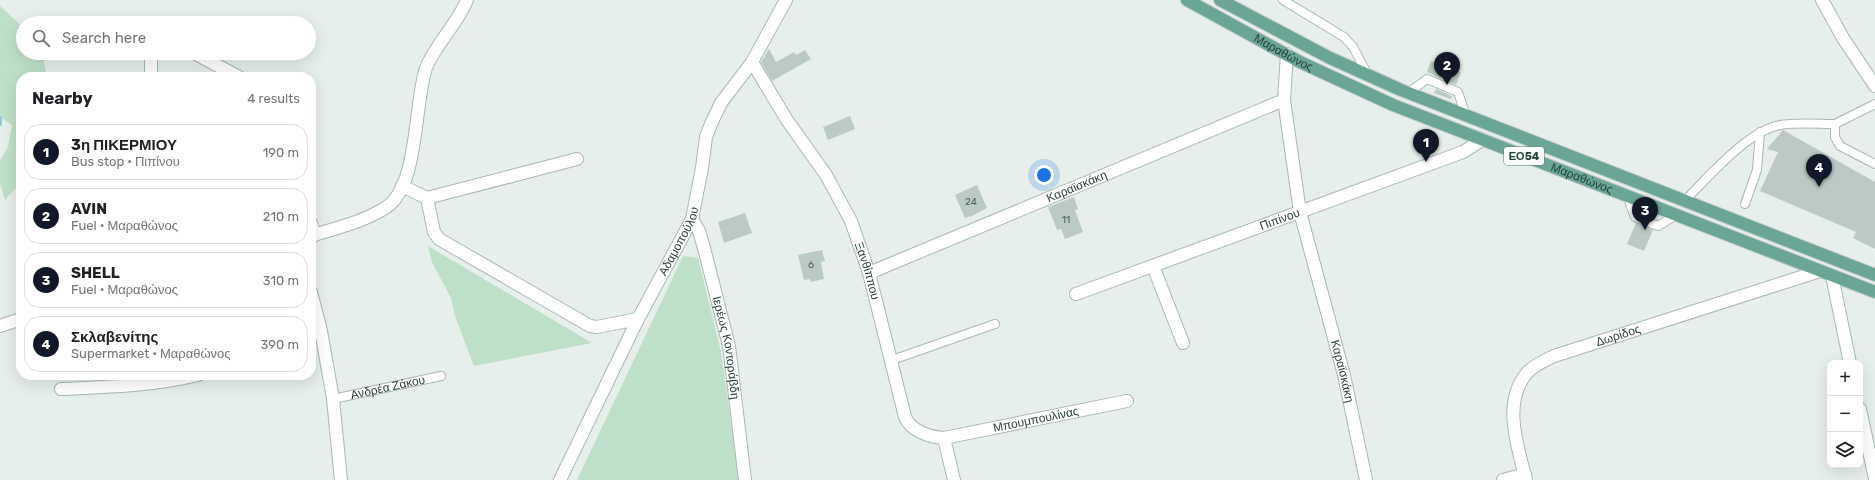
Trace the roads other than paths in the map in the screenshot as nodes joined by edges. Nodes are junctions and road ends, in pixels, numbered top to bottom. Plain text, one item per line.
1 (467, 0) edge
2 (786, 0) edge
3 (1187, 0) edge
4 (1220, 0) edge
5 (1284, 0) edge
6 (1822, 0) edge
7 (1287, 54) junction
8 (151, 60) edge
9 (207, 60) edge
10 (752, 62) junction
11 (151, 72) edge
12 (230, 72) edge
13 (1368, 76) junction
14 (1875, 86) edge
15 (1408, 93) junction
16 (1284, 100) junction
17 (1875, 104) edge
18 (1466, 116) junction
19 (1835, 124) junction
20 (1760, 132) junction
21 (1482, 140) junction
22 (577, 159) dead end
23 (1875, 164) edge
24 (402, 186) junction
25 (1627, 196) junction
26 (427, 198) junction
27 (1684, 201) junction
28 (1745, 204) dead end
29 (1300, 212) junction
30 (1676, 215) junction
31 (692, 219) junction
32 (316, 230) edge
33 (1153, 266) junction
34 (1820, 271) junction
35 (870, 273) junction
36 (1875, 275) edge
37 (1832, 276) junction
38 (1875, 292) edge
39 (1076, 294) dead end
40 (638, 320) junction
41 (16, 321) edge
42 (996, 324) dead end
43 (0, 326) edge
44 (316, 333) edge
45 (1183, 343) dead end
46 (892, 360) junction
47 (1849, 360) edge
48 (442, 376) dead end
49 (177, 380) edge
50 (61, 389) dead end
51 (333, 399) junction
52 (1127, 401) dead end
53 (1863, 423) edge
54 (944, 438) junction
55 (1525, 477) edge
56 (1875, 479) edge
57 (341, 480) edge
58 (560, 480) edge
59 (745, 480) edge
60 (954, 480) edge
61 (1366, 480) edge
62 (1503, 480) edge

1 - 24 street
2 - 10 street, Αδαμοπούλου
3 - 7 main road, Μαραθώνος / ΕΟ54
4 - 13 main road, Μαραθώνος / ΕΟ54
5 - 13 lane
6 - 14 street
7 - 16 street, Καραϊσκάκη
7 - 21 main road, Μαραθώνος / ΕΟ54
8 - 11 street
9 - 12 street
10 - 31 street, Αδαμοπούλου
10 - 35 street, Ξανθίππου
13 - 15 main road, Μαραθώνος / ΕΟ54
15 - 18 main road, Μαραθώνος / ΕΟ54
15 - 18 lane
16 - 29 street, Καραϊσκάκη
16 - 35 street, Καραϊσκάκη
17 - 19 lane
18 - 27 main road, Μαραθώνος / ΕΟ54
19 - 20 lane
19 - 23 lane
20 - 27 lane
20 - 28 lane
21 - 25 main road, Μαραθώνος / ΕΟ54
21 - 29 street, Πιπίνου
22 - 26 street
24 - 26 street
24 - 32 street
25 - 30 main road, Μαραθώνος / ΕΟ54
25 - 30 lane
26 - 40 street
27 - 36 main road, Μαραθώνος / ΕΟ54
29 - 33 street, Πιπίνου
29 - 61 street, Καραϊσκάκη
30 - 34 main road, Μαραθώνος / ΕΟ54
31 - 40 street, Αδαμοπούλου
31 - 59 street, Ιερέως Κοντοράβδη
33 - 39 street, Πιπίνου
33 - 45 street
34 - 37 main road, Μαραθώνος / ΕΟ54
34 - 55 street, Δωρίδος
35 - 46 street, Ξανθίππου
37 - 38 main road, Μαραθώνος / ΕΟ54
37 - 47 street
40 - 58 street, Αδαμοπούλου
41 - 43 street
42 - 46 lane
44 - 51 street, Ανδρέα Ζάκου
46 - 54 street, Ξανθίππου
48 - 51 lane, Ανδρέα Ζάκου
49 - 50 street
51 - 57 street, Ανδρέα Ζάκου
52 - 54 street, Μπουμπουλίνας
53 - 56 street
54 - 60 street
55 - 62 street

